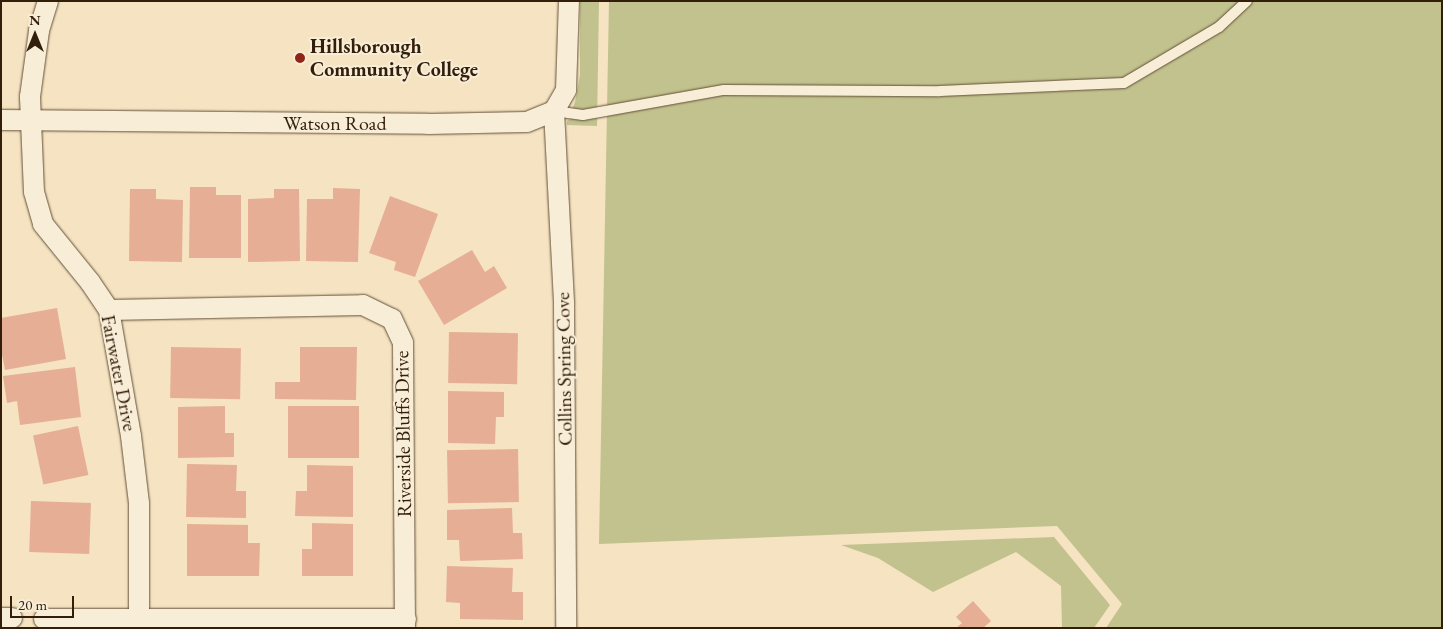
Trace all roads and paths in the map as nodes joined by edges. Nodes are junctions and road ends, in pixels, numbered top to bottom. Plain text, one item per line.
1 (48, 1) edge
2 (569, 1) edge
3 (1247, 1) edge
4 (554, 111) junction
5 (1, 120) edge
6 (31, 120) junction
7 (109, 310) junction
8 (44, 619) dead end
9 (139, 619) junction
10 (406, 623) edge
11 (566, 628) edge

1 - 6 street, Fairwater Drive
2 - 4 street
3 - 4 lane
4 - 6 street, Watson Road
4 - 11 street, Collins Spring Cove
5 - 6 street, Watson Road
6 - 7 street, Fairwater Drive
7 - 9 street, Fairwater Drive
7 - 10 street, Riverside Bluffs Drive
8 - 9 street
9 - 10 street

